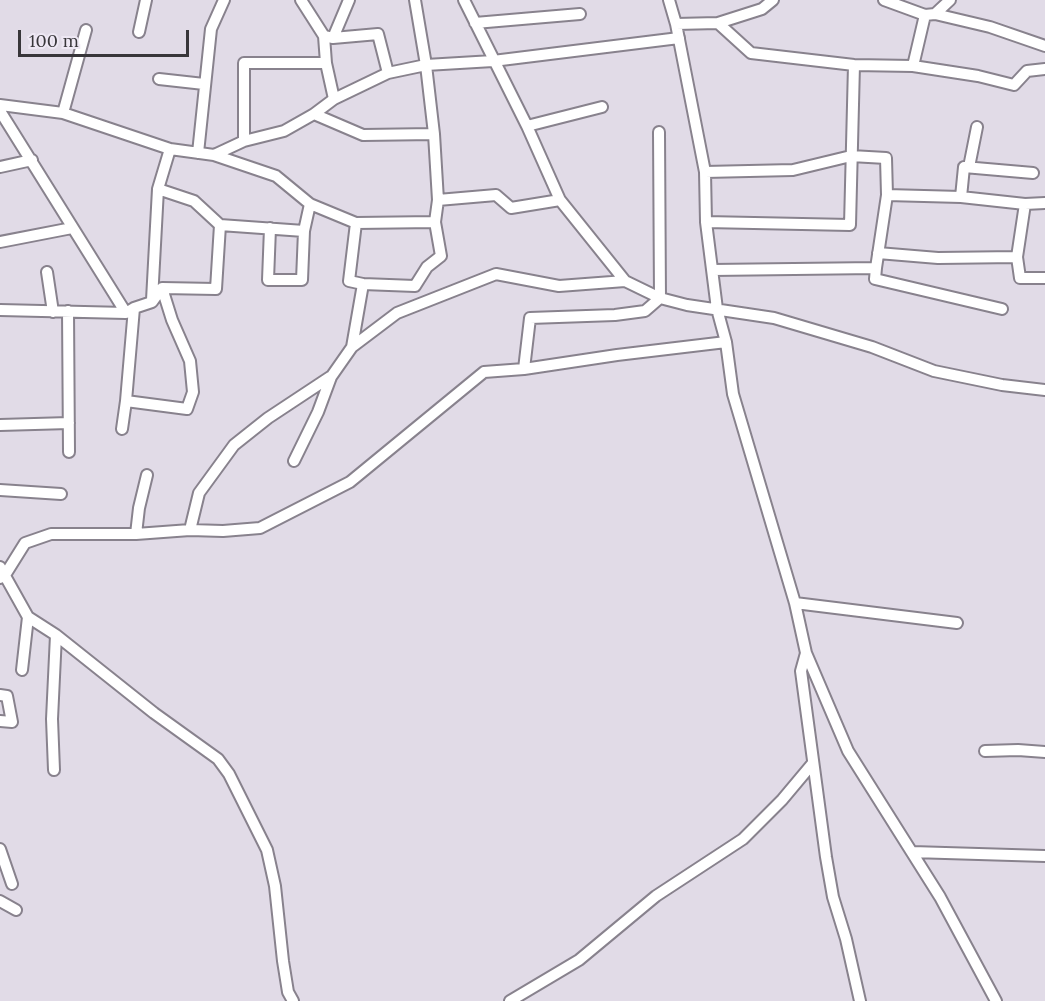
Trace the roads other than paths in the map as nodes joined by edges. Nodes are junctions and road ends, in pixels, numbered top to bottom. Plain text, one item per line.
1 (146, 0) edge
2 (224, 0) edge
3 (301, 0) edge
4 (349, 0) edge
5 (415, 0) edge
6 (464, 0) edge
7 (669, 0) edge
8 (773, 0) edge
9 (884, 0) edge
10 (950, 0) edge
11 (580, 14) dead end
12 (930, 15) junction
13 (475, 22) junction
14 (676, 24) junction
15 (718, 24) junction
16 (86, 30) dead end
17 (139, 32) dead end
18 (328, 37) junction
19 (679, 38) junction
20 (1045, 46) edge
21 (493, 61) junction
22 (326, 63) junction
23 (426, 65) junction
24 (854, 65) junction
25 (913, 66) junction
26 (1045, 69) edge
27 (388, 73) junction
28 (159, 79) dead end
29 (204, 84) junction
30 (334, 99) junction
31 (0, 105) edge
32 (602, 107) dead end
33 (63, 113) junction
34 (314, 114) junction
35 (2, 117) edge
36 (527, 126) junction
37 (977, 127) dead end
38 (659, 132) dead end
39 (434, 134) junction
40 (244, 141) junction
41 (170, 149) junction
42 (198, 153) junction
43 (214, 155) junction
44 (851, 156) junction
45 (32, 160) junction
46 (969, 166) junction
47 (0, 167) edge
48 (705, 172) junction
49 (1033, 173) dead end
50 (158, 189) junction
51 (887, 195) junction
52 (962, 197) junction
53 (438, 200) junction
54 (560, 200) junction
55 (1045, 203) edge
56 (309, 204) junction
57 (1025, 204) junction
58 (435, 222) junction
59 (706, 222) junction
60 (356, 223) junction
61 (220, 225) junction
62 (72, 228) junction
63 (270, 228) junction
64 (304, 231) junction
65 (0, 242) edge
66 (878, 253) junction
67 (1017, 257) junction
68 (876, 268) junction
69 (712, 270) junction
70 (46, 272) dead end
71 (1045, 278) edge
72 (625, 281) junction
73 (363, 284) junction
74 (162, 288) junction
75 (660, 298) junction
76 (152, 302) junction
77 (717, 309) junction
78 (1002, 309) dead end
79 (0, 310) edge
80 (68, 310) junction
81 (130, 310) junction
82 (53, 312) junction
83 (726, 342) junction
84 (352, 347) junction
85 (524, 369) junction
86 (331, 376) junction
87 (1045, 390) edge
88 (126, 401) junction
89 (69, 423) junction
90 (0, 425) edge
91 (122, 429) dead end
92 (69, 452) dead end
93 (294, 461) dead end
94 (147, 475) dead end
95 (0, 490) edge
96 (61, 494) dead end
97 (190, 530) junction
98 (136, 534) junction
99 (2, 573) edge
100 (795, 603) junction
101 (28, 616) junction
102 (957, 623) dead end
103 (56, 634) junction
104 (806, 653) junction
105 (22, 670) dead end
106 (0, 696) edge
107 (0, 722) edge
108 (985, 751) dead end
109 (1045, 752) edge
110 (813, 763) junction
111 (54, 770) dead end
112 (0, 849) edge
113 (912, 852) junction
114 (1045, 856) edge
115 (12, 884) dead end
116 (0, 901) edge
117 (16, 910) dead end
118 (293, 1001) edge
119 (510, 1001) edge
120 (860, 1001) edge
121 (996, 1001) edge

1 - 17 street
2 - 29 street
3 - 18 street
4 - 18 street
5 - 23 street
6 - 13 street
7 - 14 street
8 - 15 street
9 - 12 street
10 - 12 street
11 - 13 street
12 - 20 street
12 - 25 street
13 - 21 street
14 - 15 street
14 - 19 street
15 - 24 street
16 - 33 street
18 - 22 street
18 - 27 street
19 - 21 street
19 - 48 street
21 - 23 street
21 - 36 street
22 - 30 street
22 - 40 street
23 - 27 street
23 - 39 street
24 - 25 street
24 - 44 street
25 - 26 street
27 - 30 street
28 - 29 street
29 - 42 street
30 - 34 street
31 - 33 street
32 - 36 street
33 - 41 street
34 - 39 street
34 - 40 street
35 - 45 street
36 - 54 street
37 - 46 street
38 - 75 street
39 - 53 street
40 - 43 street
41 - 42 street
41 - 50 street
42 - 43 street
43 - 56 street
44 - 48 street
44 - 51 street
44 - 59 street
45 - 47 street
45 - 62 street
46 - 49 street
46 - 52 street
48 - 59 street
50 - 61 street
50 - 76 street
51 - 52 street
51 - 66 street
52 - 57 street
53 - 54 street
53 - 58 street
54 - 72 street
55 - 57 street
56 - 60 street
56 - 64 street
57 - 67 street
58 - 60 street
58 - 73 street
59 - 69 street
60 - 73 street
61 - 63 street
61 - 74 street
62 - 65 street
62 - 81 street
63 - 64 street
63 - 64 street
66 - 67 street
66 - 68 street
67 - 71 street
68 - 69 street
68 - 78 street
69 - 77 street
70 - 82 street
72 - 75 street
72 - 84 street
73 - 84 street
74 - 76 street
74 - 88 street
75 - 77 street
75 - 85 street
76 - 81 street
77 - 83 street
77 - 87 street
79 - 82 street
80 - 81 street
80 - 82 street
80 - 89 street
81 - 88 street
83 - 85 street
83 - 100 street
84 - 86 street
85 - 97 street
86 - 93 street
86 - 97 street
88 - 91 street
89 - 90 street
89 - 92 street
94 - 98 street
95 - 96 street
97 - 98 street
98 - 99 street
99 - 101 street
100 - 102 street
100 - 104 street
101 - 103 street
101 - 105 street
103 - 111 street
103 - 118 street
104 - 110 street
104 - 113 street
106 - 107 street
108 - 109 street
110 - 119 street
110 - 120 street
112 - 115 street
113 - 114 street
113 - 121 street
116 - 117 street

